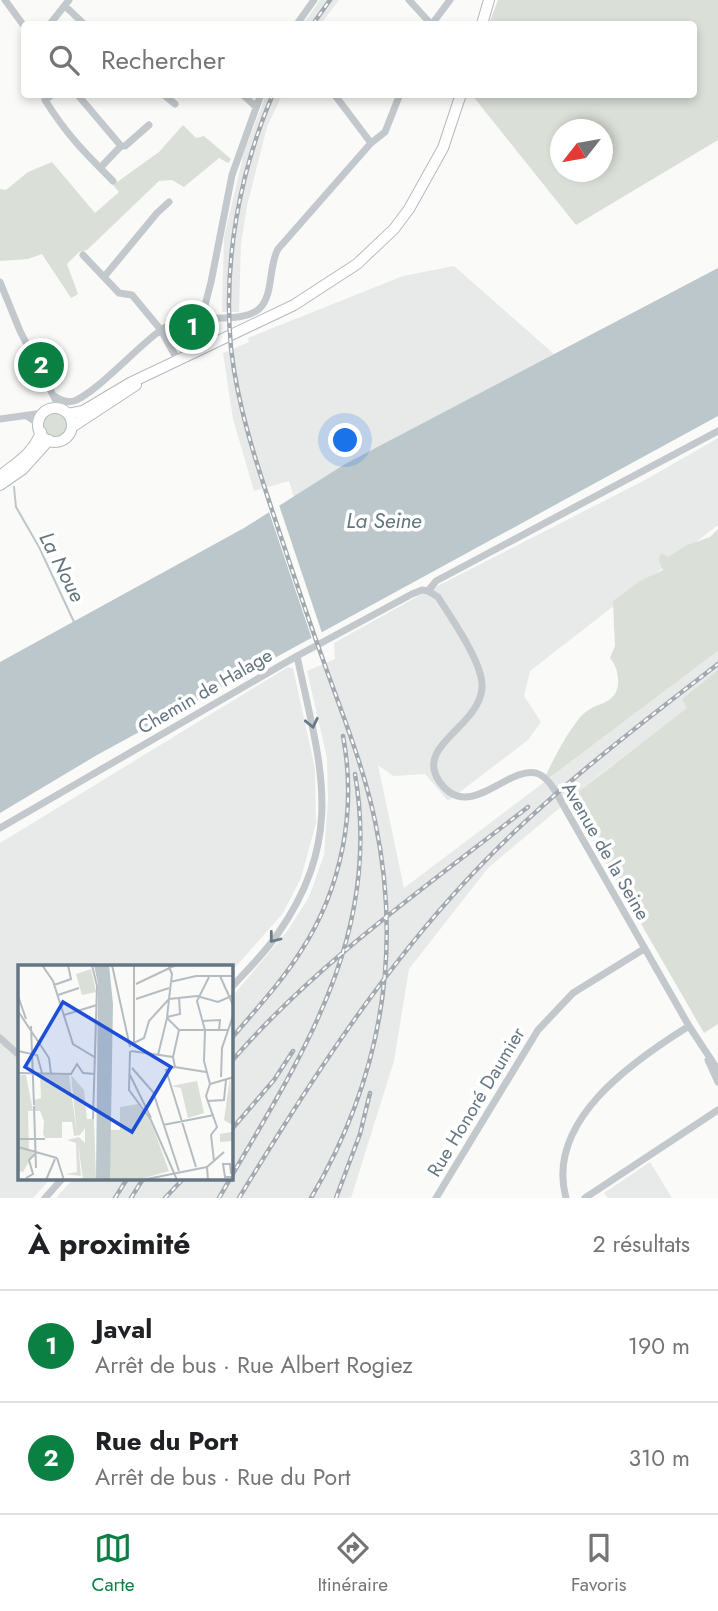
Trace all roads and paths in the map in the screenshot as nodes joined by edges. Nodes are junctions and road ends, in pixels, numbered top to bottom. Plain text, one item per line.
1 (5, 0) edge
2 (314, 0) edge
3 (409, 0) edge
4 (450, 0) edge
5 (489, 0) edge
6 (67, 3) edge
7 (52, 21) edge
8 (82, 21) edge
9 (299, 21) edge
10 (428, 21) edge
11 (433, 21) edge
12 (483, 21) edge
13 (21, 22) edge
14 (47, 98) edge
15 (80, 98) edge
16 (168, 98) edge
17 (246, 98) edge
18 (259, 98) edge
19 (337, 98) edge
20 (398, 98) edge
21 (460, 98) edge
22 (175, 104) dead end
23 (256, 107) junction
24 (149, 125) dead end
25 (370, 143) junction
26 (121, 146) junction
27 (100, 168) junction
28 (113, 181) dead end
29 (169, 202) dead end
30 (83, 255) dead end
31 (104, 277) junction
32 (0, 282) edge
33 (202, 317) junction
34 (160, 330) junction
35 (177, 359) junction
36 (146, 375) junction
37 (53, 394) junction
38 (66, 412) junction
39 (0, 419) edge
40 (43, 420) junction
41 (72, 427) junction
42 (718, 431) edge
43 (49, 440) junction
44 (0, 476) edge
45 (0, 485) edge
46 (428, 591) junction
47 (297, 656) junction
48 (0, 828) edge
49 (644, 949) junction
50 (233, 986) edge
51 (689, 1026) junction
52 (0, 1038) edge
53 (18, 1054) edge
54 (707, 1056) junction
55 (718, 1070) edge
56 (718, 1082) edge
57 (718, 1110) edge
58 (61, 1180) edge
59 (45, 1198) edge
60 (436, 1198) edge
61 (566, 1198) edge
62 (585, 1198) edge

1 - 13 street
2 - 9 street
3 - 10 street
4 - 11 street
5 - 12 main road
6 - 7 street
6 - 8 street
14 - 27 street
15 - 26 street
16 - 22 street
17 - 23 street
18 - 23 street
19 - 25 street
20 - 25 street
21 - 35 main road
23 - 33 street
24 - 26 street
25 - 33 street
26 - 27 street
27 - 28 street
29 - 31 street
30 - 31 street
31 - 34 street
32 - 37 street
33 - 34 street
34 - 35 street
34 - 37 street
35 - 36 main road
36 - 38 main road
36 - 41 main road
37 - 38 street
37 - 40 street
38 - 40 main road
38 - 41 main road
39 - 40 street
40 - 43 main road
40 - 44 main road
41 - 43 main road
42 - 46 street, Chemin de Halage
43 - 45 main road
46 - 47 street, Chemin de Halage
46 - 49 street, Avenue de la Seine
47 - 48 street, Chemin de Halage
47 -> 50 street
49 - 51 street, Avenue de la Seine
49 - 60 street, Rue Honoré Daumier
51 - 54 street, Avenue de la Seine
51 - 61 street
52 - 53 street
54 - 55 street, Avenue de la Seine
54 - 56 street, Avenue de la Seine
57 - 62 street
58 - 59 street

